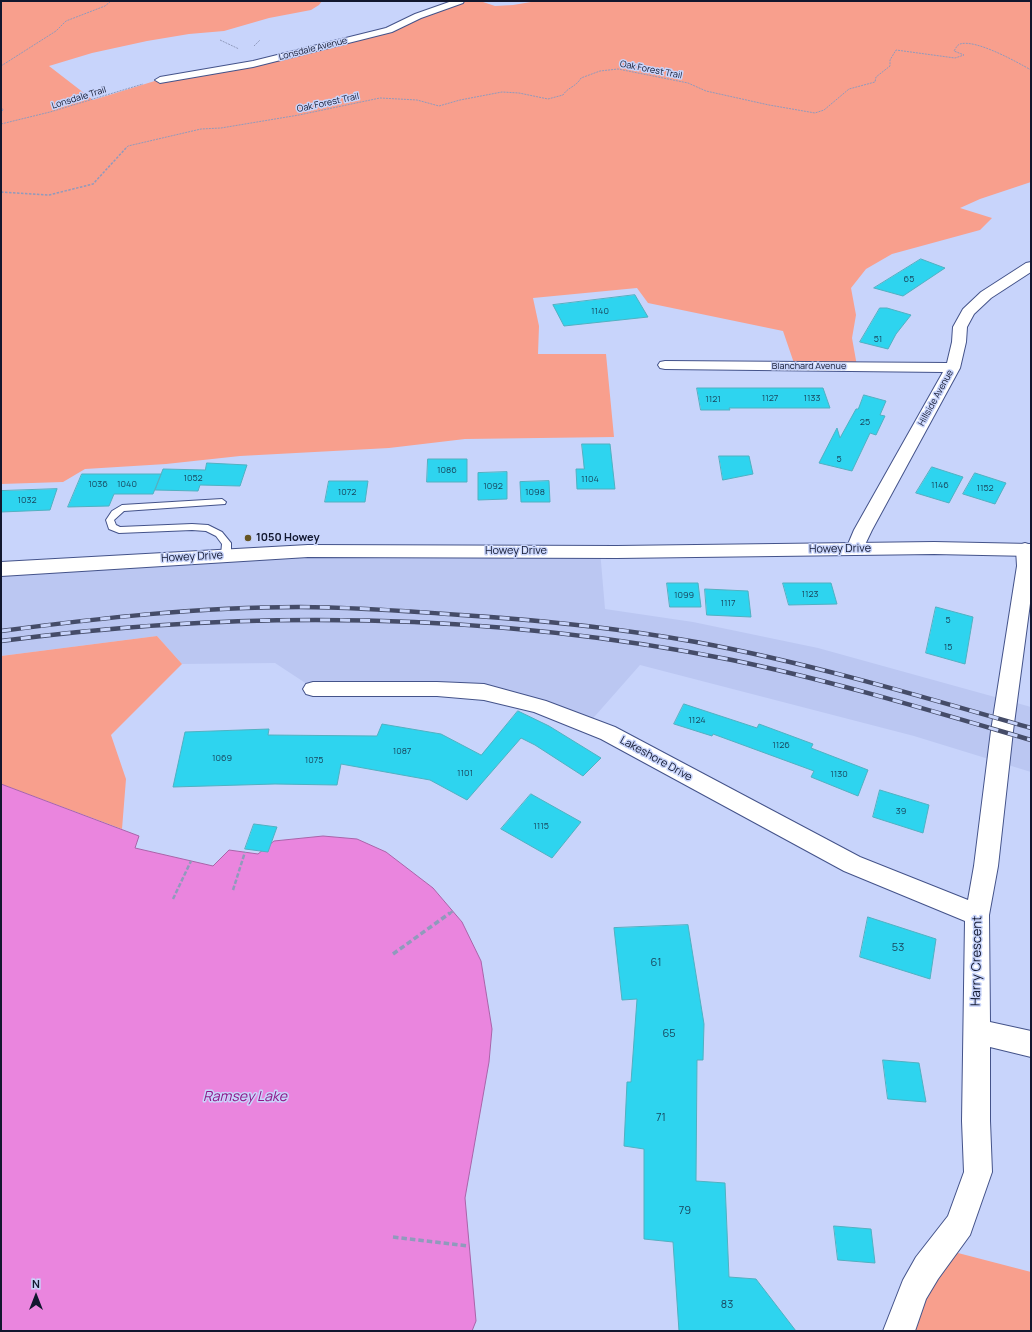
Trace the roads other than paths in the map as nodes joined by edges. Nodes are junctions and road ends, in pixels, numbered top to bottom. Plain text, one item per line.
1 (460, 1) edge
2 (160, 80) road end
3 (1031, 266) edge
4 (665, 365) dead end
5 (953, 368) junction
6 (222, 502) dead end
7 (855, 549) junction
8 (1028, 550) edge
9 (226, 555) junction
10 (1, 569) edge
11 (313, 689) dead end
12 (977, 915) junction
13 (976, 1031) junction
14 (1031, 1044) edge
15 (899, 1331) edge

1 - 2 street, Lonsdale Avenue
3 - 5 street, Hillside Avenue
4 - 5 street, Blanchard Avenue
5 - 7 street, Hillside Avenue
6 - 9 lane
7 - 8 main road, Howey Drive
7 - 9 main road, Howey Drive
8 - 12 street, Harry Crescent
9 - 10 main road, Howey Drive
11 - 12 street, Lakeshore Drive
12 - 13 street, Harry Crescent
13 - 14 street
13 - 15 street, Harry Crescent

